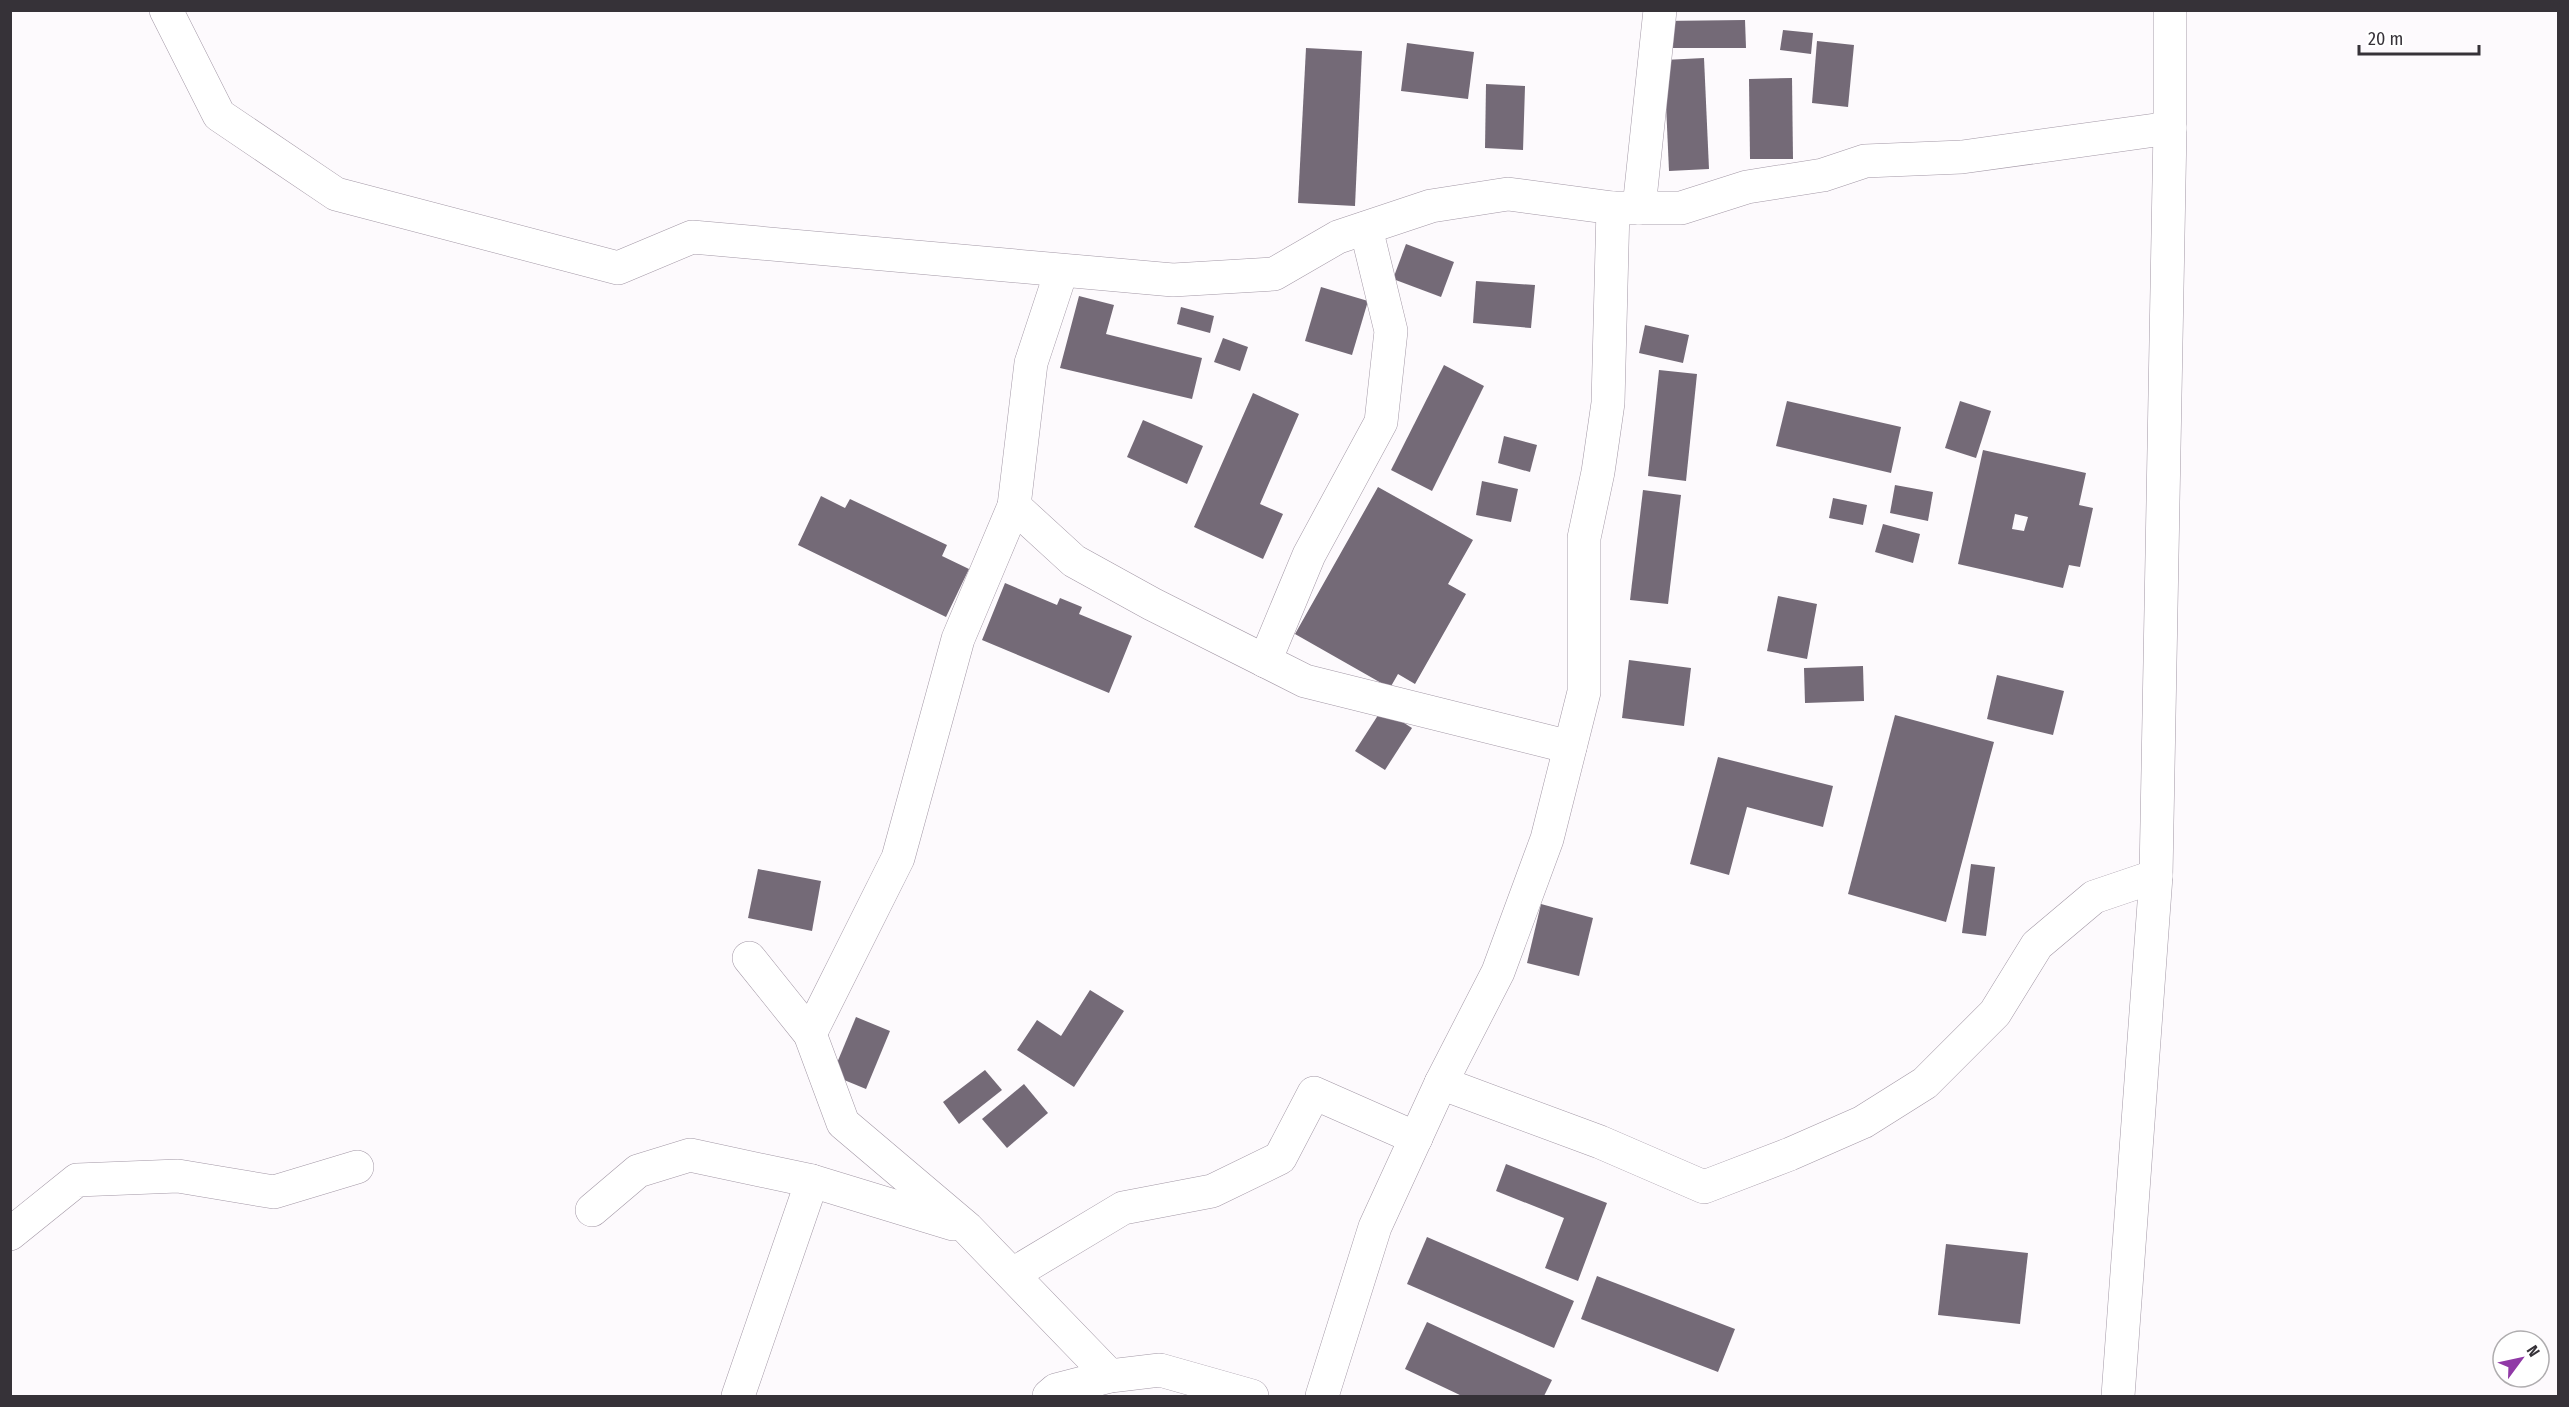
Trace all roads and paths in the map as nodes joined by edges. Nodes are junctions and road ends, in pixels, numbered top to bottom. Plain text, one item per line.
1 (166, 10) edge
2 (1660, 10) edge
3 (2170, 10) edge
4 (2170, 128) junction
5 (1626, 208) junction
6 (1366, 228) junction
7 (1061, 272) junction
8 (1014, 506) junction
9 (1265, 661) junction
10 (1570, 747) junction
11 (2156, 876) junction
12 (749, 958) dead end
13 (810, 1034) junction
14 (1441, 1083) junction
15 (1416, 1138) junction
16 (357, 1167) dead end
17 (812, 1181) junction
18 (592, 1210) dead end
19 (967, 1227) junction
20 (10, 1234) edge
21 (1013, 1274) junction
22 (1110, 1376) junction
23 (738, 1396) edge
24 (1049, 1396) edge
25 (1252, 1396) edge
26 (1322, 1396) edge
27 (2118, 1396) edge

1 - 7 street
2 - 5 street
3 - 4 street
4 - 5 street
4 - 11 street
5 - 6 street
5 - 10 street
6 - 7 street
6 - 9 street
7 - 8 street
8 - 9 street
8 - 13 street
9 - 10 street
10 - 14 street
11 - 14 street
11 - 27 street
12 - 13 street
13 - 19 street
14 - 15 street
15 - 21 street
15 - 26 street
16 - 20 street
17 - 18 street
17 - 19 street
17 - 23 street
19 - 21 street
21 - 22 street
22 - 24 street
22 - 25 street

